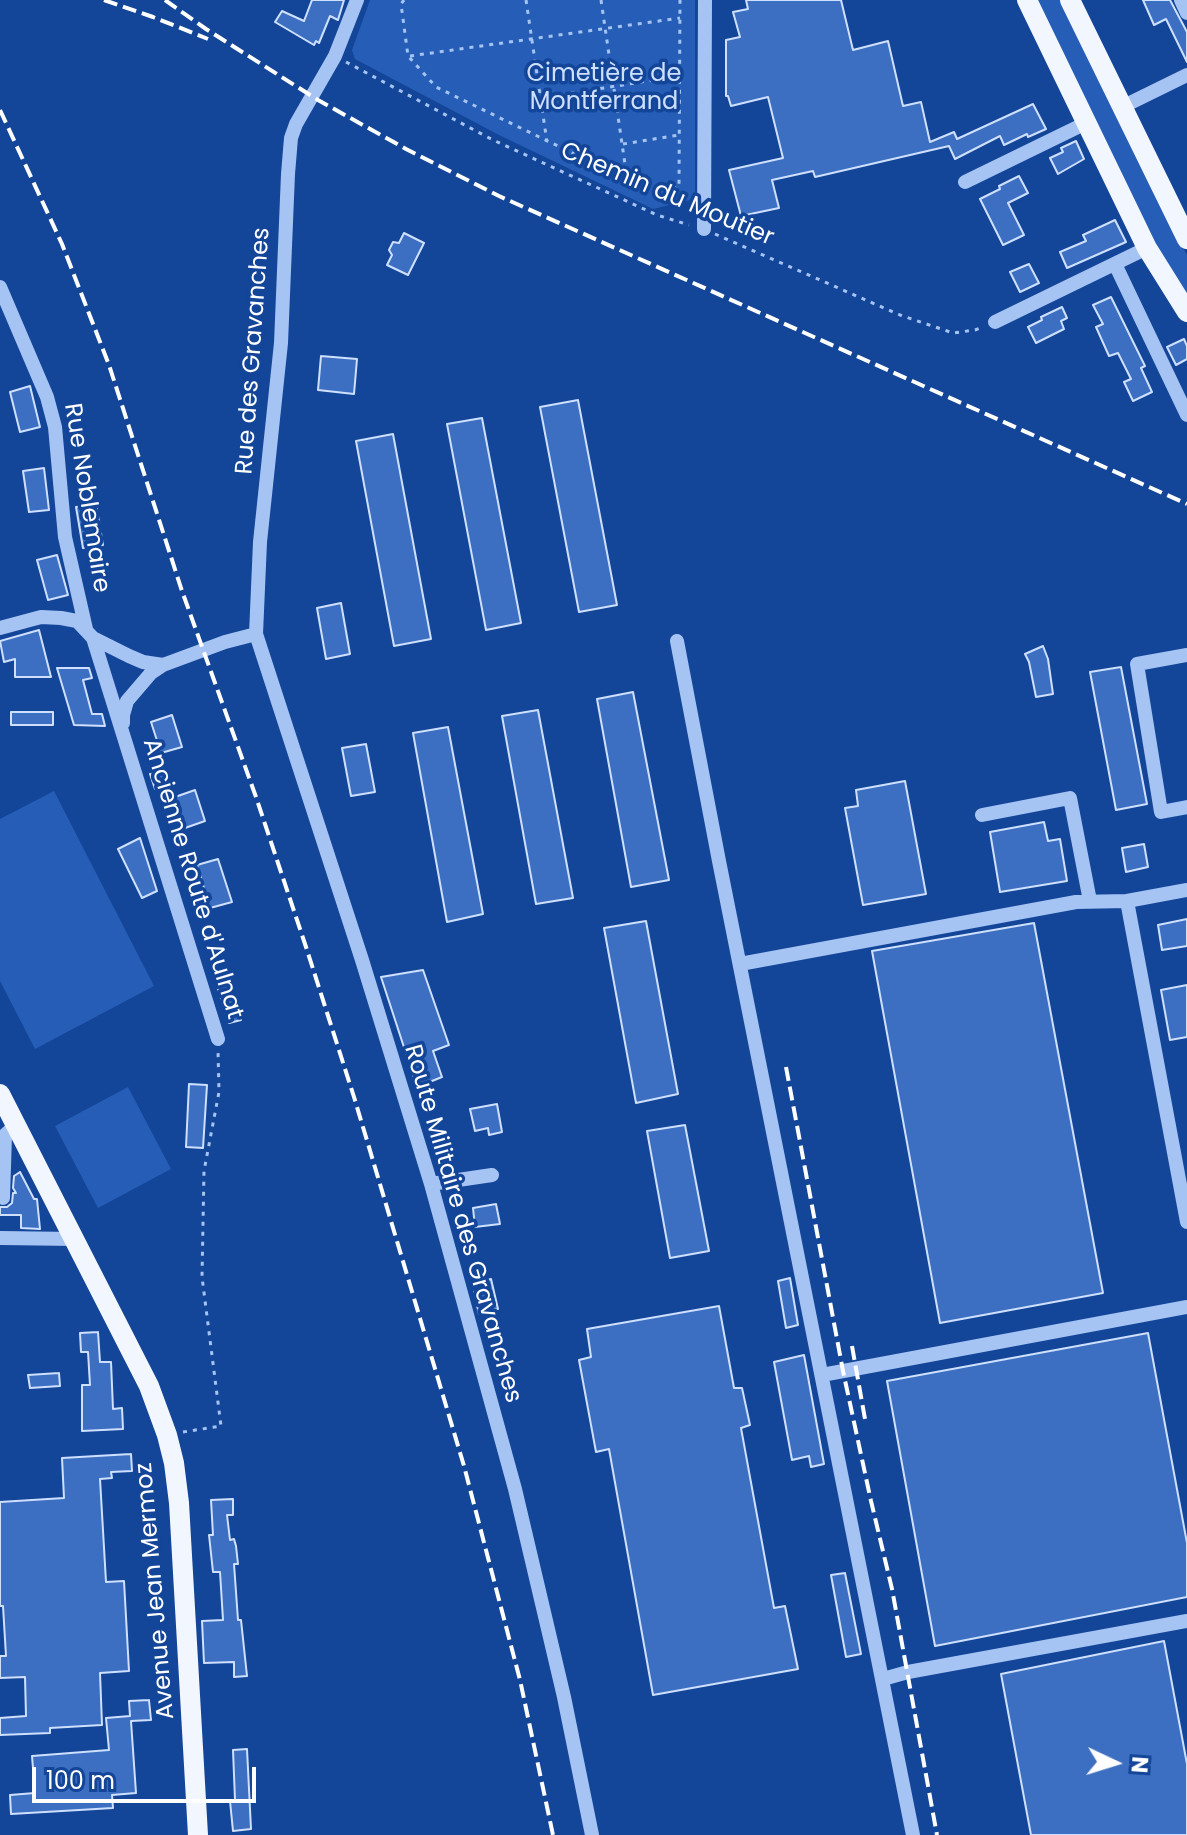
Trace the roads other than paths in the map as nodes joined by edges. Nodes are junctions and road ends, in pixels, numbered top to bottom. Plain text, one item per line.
1 (357, 0) edge
2 (705, 0) edge
3 (1027, 0) edge
4 (1070, 0) edge
5 (1181, 0) edge
6 (1187, 13) edge
7 (1187, 75) edge
8 (1130, 103) dead end
9 (1086, 123) junction
10 (965, 182) dead end
11 (704, 229) road end
12 (1186, 234) edge
13 (1147, 248) junction
14 (1115, 264) junction
15 (0, 287) edge
16 (1187, 312) edge
17 (995, 322) road end
18 (1187, 415) edge
19 (0, 628) edge
20 (90, 634) junction
21 (256, 634) junction
22 (677, 641) dead end
23 (1187, 655) edge
24 (168, 663) junction
25 (123, 732) junction
26 (1187, 807) edge
27 (982, 815) dead end
28 (1187, 890) edge
29 (1090, 901) junction
30 (1127, 901) junction
31 (740, 964) junction
32 (218, 1039) road end
33 (0, 1094) edge
34 (16, 1125) junction
35 (492, 1175) dead end
36 (431, 1184) junction
37 (3, 1198) dead end
38 (1187, 1222) edge
39 (0, 1238) edge
40 (75, 1239) junction
41 (1187, 1307) edge
42 (822, 1375) junction
43 (1187, 1621) edge
44 (883, 1679) junction
45 (198, 1835) edge
46 (592, 1835) edge
47 (913, 1835) edge

1 - 21 street, Rue des Gravanches
2 - 11 street
3 - 9 main road
4 - 12 main road
5 - 6 street
7 - 8 street
9 - 10 street
9 - 13 main road
13 - 14 street
13 - 16 main road
14 - 17 street
14 - 18 street
15 - 20 street, Rue Noblemaire
19 - 20 street
20 - 24 street
20 - 25 street, Ancienne Route d'Aulnat
21 - 24 street
21 - 36 street, Route Militaire des Gravanches
22 - 31 street
23 - 26 street
24 - 25 street, Ancienne Route d'Aulnat
25 - 32 street, Ancienne Route d'Aulnat
27 - 29 street
28 - 30 street
29 - 30 street
29 - 31 street
30 - 38 street
31 - 42 street
33 - 34 main road, Avenue Jean Mermoz
34 - 37 street
34 - 40 main road, Avenue Jean Mermoz
35 - 36 street
36 - 46 street, Route Militaire des Gravanches
39 - 40 street
40 - 45 main road, Avenue Jean Mermoz
41 - 42 street
42 - 44 street
43 - 44 street
44 - 47 street

